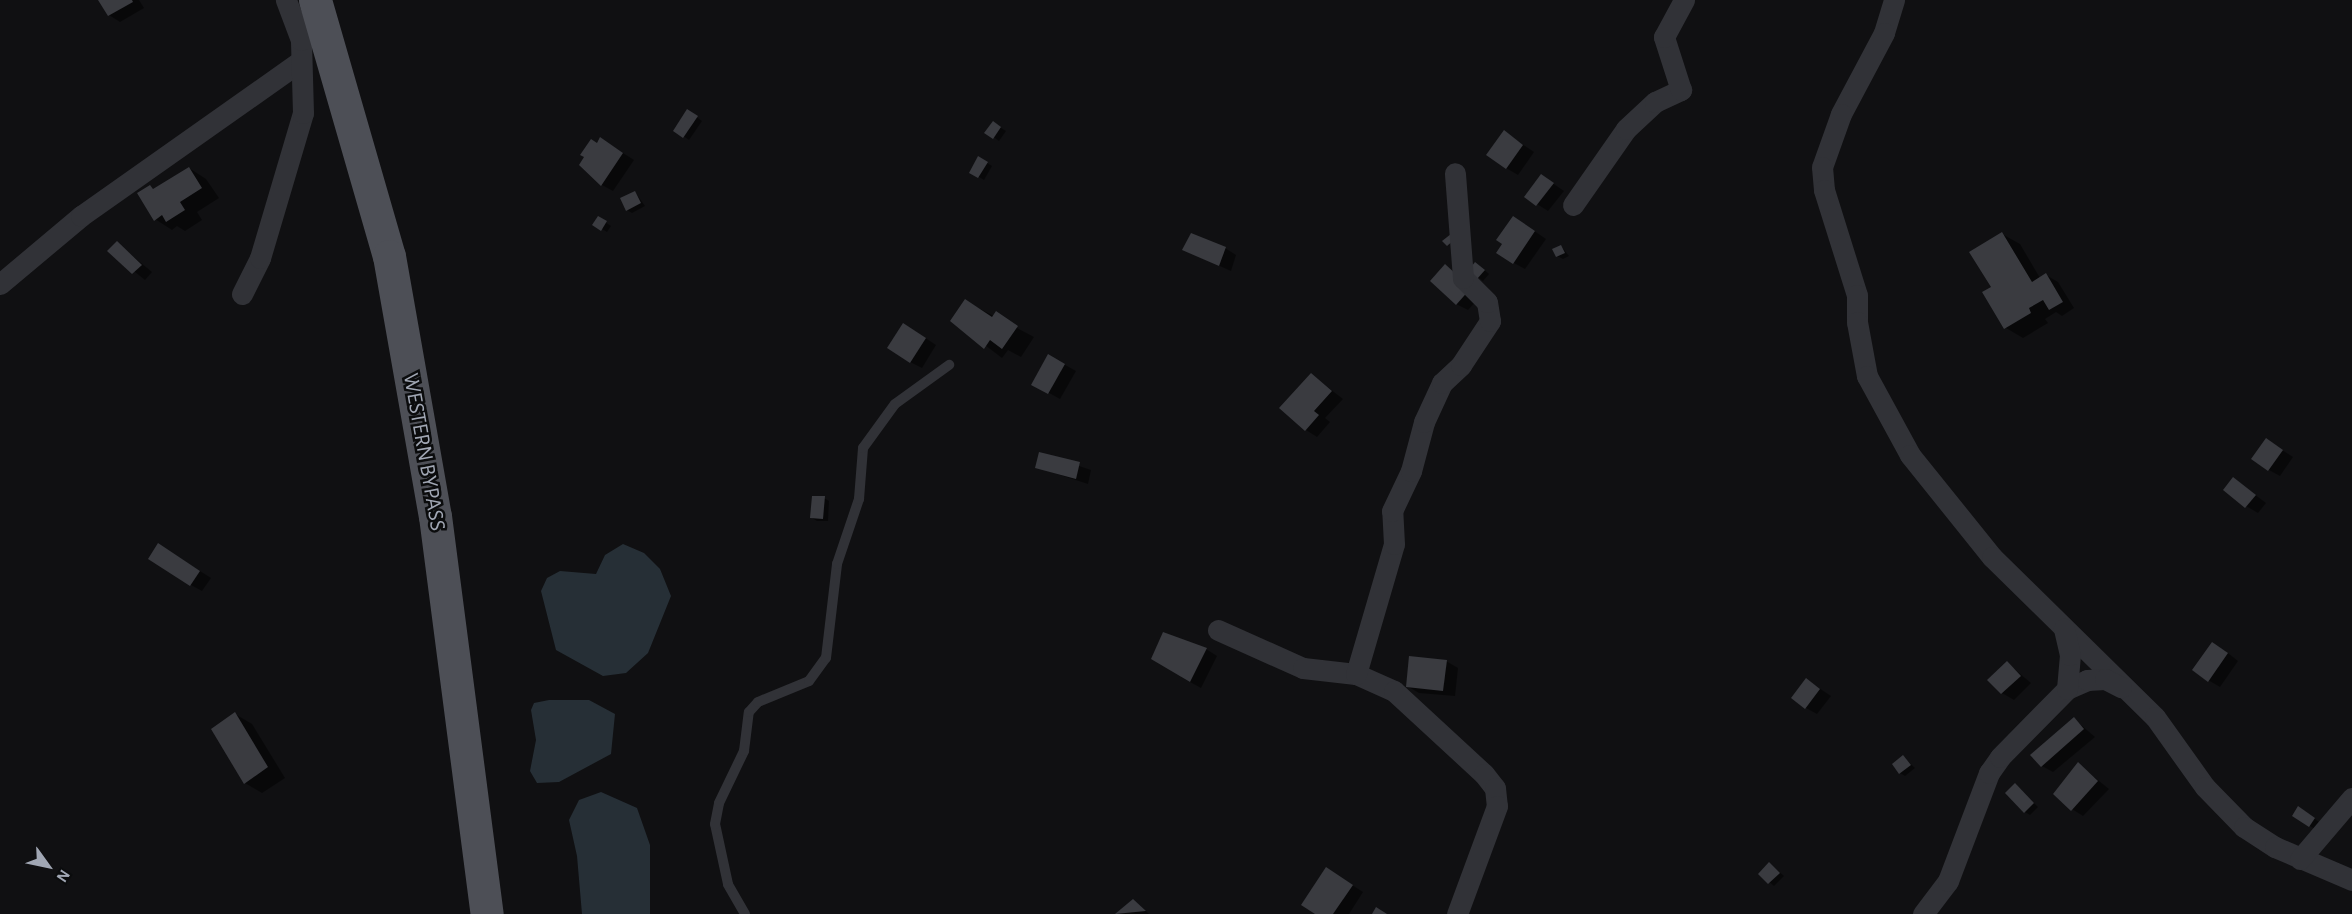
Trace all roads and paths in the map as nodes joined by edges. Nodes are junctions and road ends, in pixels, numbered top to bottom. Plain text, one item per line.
1 (1684, 0) edge
2 (1894, 0) edge
3 (312, 1) edge
4 (301, 61) junction
5 (1455, 173) dead end
6 (1574, 205) dead end
7 (0, 284) edge
8 (242, 294) dead end
9 (949, 365) dead end
10 (2064, 629) junction
11 (1218, 630) dead end
12 (1356, 674) junction
13 (2067, 689) junction
14 (2130, 692) junction
15 (2352, 798) edge
16 (2300, 859) junction
17 (2352, 880) edge
18 (487, 914) edge
19 (745, 914) edge
20 (1458, 914) edge
21 (1923, 914) edge

1 - 6 street
2 - 10 street
3 - 4 street
3 - 18 main road, WESTERN BYPASS
4 - 7 street
4 - 8 street
5 - 12 street
9 - 19 lane
10 - 13 street
10 - 14 street
11 - 12 street
12 - 20 street
13 - 14 street
13 - 21 street
14 - 16 street
15 - 16 street
16 - 17 street

